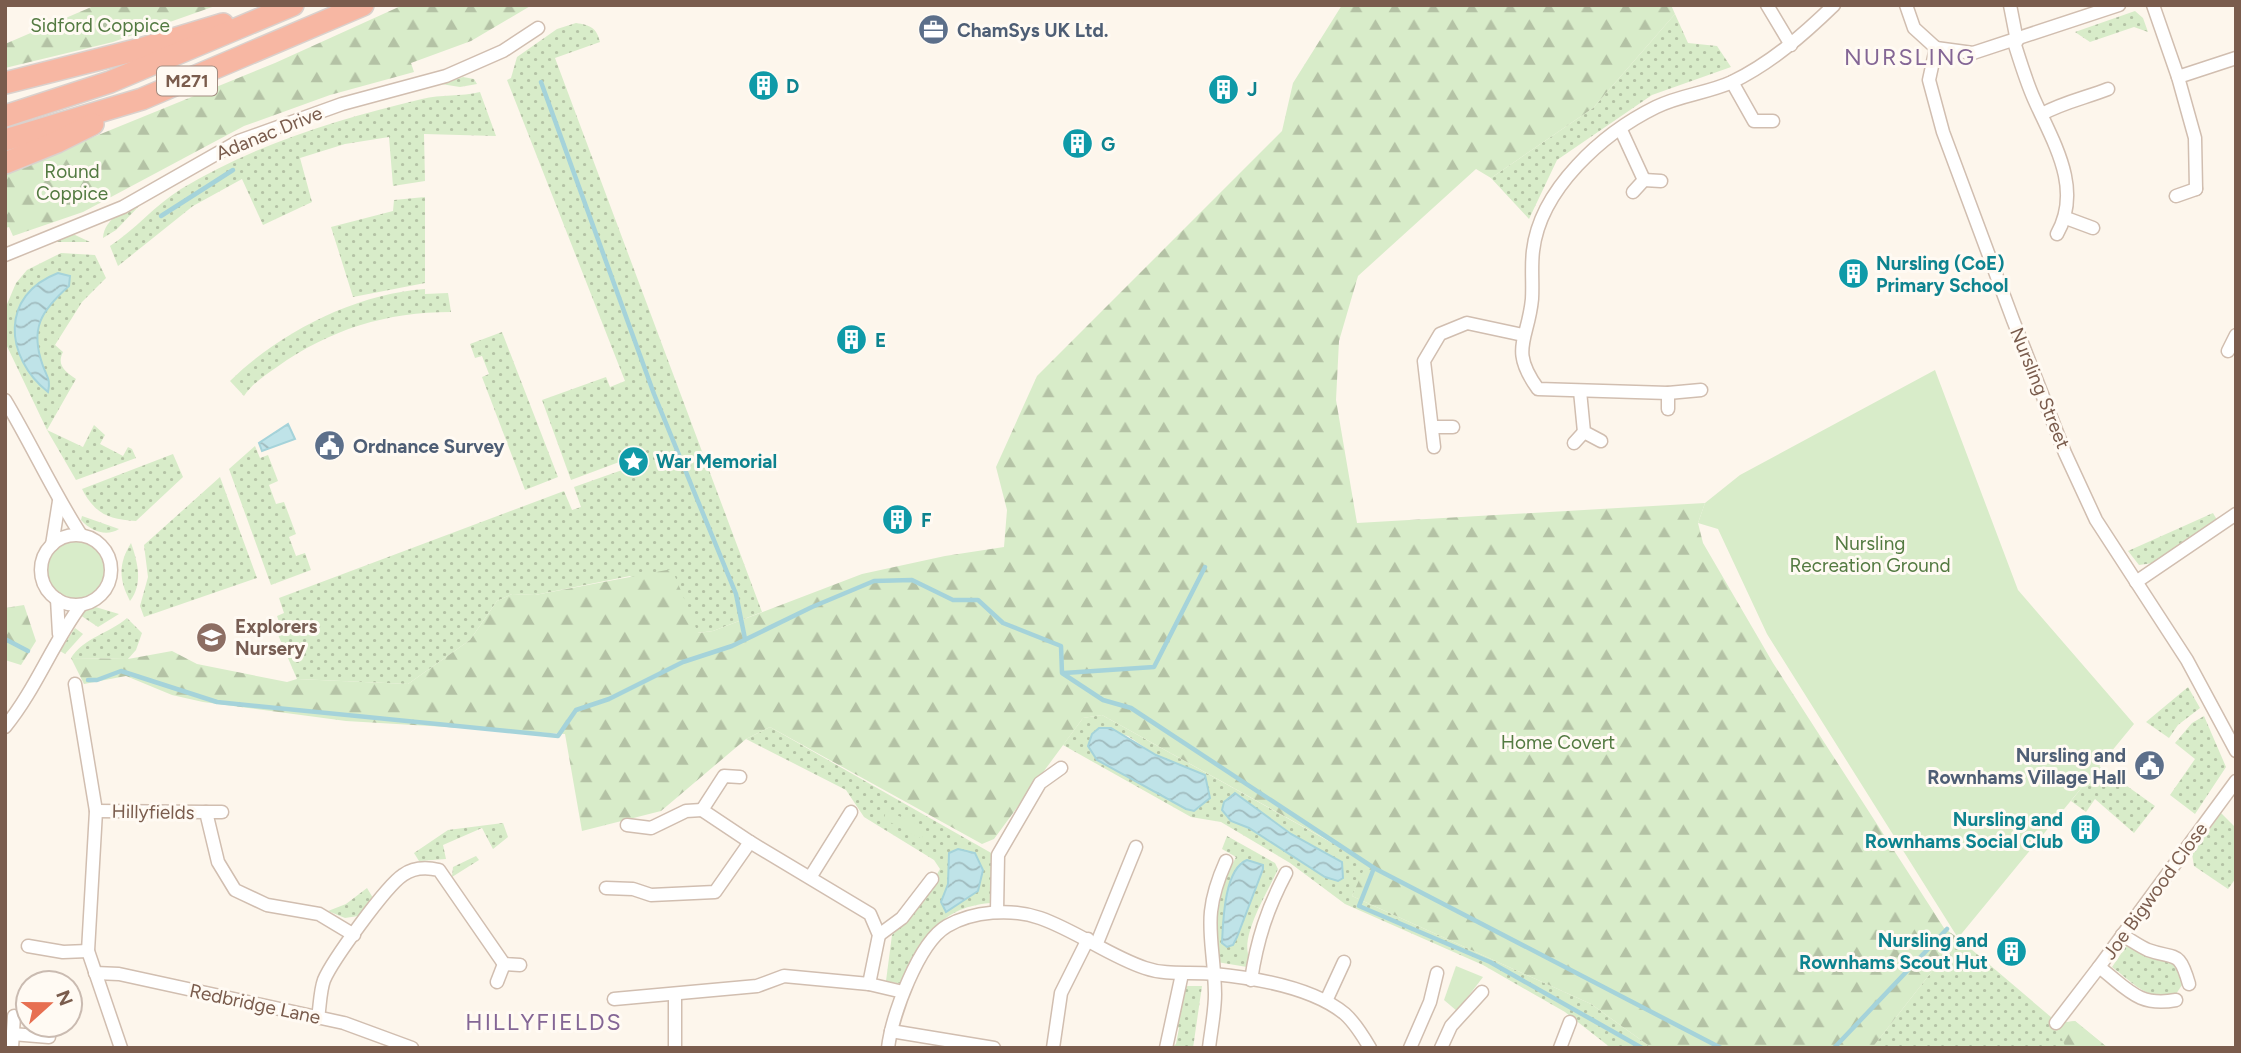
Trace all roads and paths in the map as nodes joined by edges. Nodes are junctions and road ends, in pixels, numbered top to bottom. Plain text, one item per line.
1 (282, 5) edge
2 (293, 5) edge
3 (363, 5) edge
4 (1767, 5) edge
5 (1834, 5) edge
6 (1906, 5) edge
7 (2119, 5) edge
8 (2153, 5) edge
9 (2009, 6) edge
10 (538, 28) dead end
11 (2015, 41) junction
12 (1791, 46) junction
13 (1936, 48) junction
14 (2236, 58) edge
15 (2178, 77) junction
16 (1732, 82) junction
17 (5, 83) edge
18 (2108, 89) dead end
19 (142, 99) junction
20 (2042, 114) junction
21 (5, 116) edge
22 (1754, 121) junction
23 (1773, 121) dead end
24 (1621, 130) junction
25 (1747, 133) dead end
26 (5, 140) edge
27 (5, 163) edge
28 (1644, 180) junction
29 (1661, 181) dead end
30 (1633, 192) dead end
31 (2176, 196) dead end
32 (2066, 218) junction
33 (2093, 228) dead end
34 (2057, 234) dead end
35 (5, 255) edge
36 (1523, 335) junction
37 (1701, 390) dead end
38 (1580, 391) junction
39 (1668, 393) junction
40 (5, 400) edge
41 (1668, 409) dead end
42 (1432, 427) junction
43 (1453, 428) dead end
44 (1584, 432) junction
45 (1601, 441) dead end
46 (1574, 443) dead end
47 (1434, 447) dead end
48 (59, 501) junction
49 (2236, 514) edge
50 (81, 536) junction
51 (52, 545) junction
52 (2136, 582) junction
53 (57, 599) junction
54 (81, 605) junction
55 (60, 634) junction
56 (75, 684) dead end
57 (5, 727) edge
58 (2236, 751) edge
59 (1060, 768) dead end
60 (740, 776) dead end
61 (2236, 781) edge
62 (702, 810) junction
63 (96, 811) junction
64 (206, 812) junction
65 (222, 812) dead end
66 (851, 813) dead end
67 (627, 825) dead end
68 (750, 842) junction
69 (1136, 847) dead end
70 (1226, 861) dead end
71 (1286, 873) dead end
72 (811, 876) junction
73 (932, 878) dead end
74 (606, 888) dead end
75 (997, 912) junction
76 (354, 934) junction
77 (879, 935) junction
78 (2122, 935) junction
79 (1093, 941) junction
80 (28, 946) dead end
81 (88, 951) junction
82 (1345, 962) dead end
83 (504, 964) junction
84 (520, 965) dead end
85 (2099, 967) junction
86 (95, 973) junction
87 (1437, 973) dead end
88 (1182, 974) junction
89 (1213, 974) junction
90 (1251, 981) junction
91 (497, 982) dead end
92 (869, 984) junction
93 (2189, 984) dead end
94 (902, 992) junction
95 (1482, 992) dead end
96 (675, 993) junction
97 (614, 999) dead end
98 (2176, 1000) dead end
99 (1326, 1001) junction
100 (13, 1016) dead end
101 (318, 1018) junction
102 (1570, 1022) dead end
103 (2056, 1023) dead end
104 (891, 1031) junction
105 (12, 1034) joint
106 (12, 1048) edge
107 (121, 1048) edge
108 (412, 1048) edge
109 (675, 1048) edge
110 (888, 1048) edge
111 (994, 1048) edge
112 (1053, 1048) edge
113 (1166, 1048) edge
114 (1209, 1048) edge
115 (1370, 1048) edge
116 (1410, 1048) edge
117 (1441, 1048) edge
118 (1560, 1048) edge

1 - 17 highway, M271
2 - 21 highway, M271
3 - 19 highway, M271
4 - 12 street
5 - 12 street
6 - 13 street
7 - 11 street
8 - 15 street
9 - 11 street
10 - 35 street, Adanac Drive
11 - 13 street
11 - 20 street
12 - 16 street
13 - 52 street, Nursling Street
14 - 15 street
15 - 31 street
16 - 22 street
16 - 24 street
18 - 20 street
19 - 26 highway, M271
19 - 27 highway, M271
20 - 32 street
22 - 23 street
22 - 25 street
24 - 28 street
24 - 36 street
28 - 29 street
28 - 30 street
32 - 33 street
32 - 34 street
36 - 38 street
36 - 42 street
37 - 39 street
38 - 39 street
38 - 44 street
39 - 41 street
40 - 48 street
42 - 43 street
42 - 47 street
44 - 45 street
44 - 46 street
48 - 50 street
48 - 51 street
49 - 52 street
50 - 51 street
50 - 54 street
51 - 53 street
52 - 58 street, Nursling Street
53 - 54 street
53 - 55 street
54 - 55 street
55 - 57 street
56 - 63 street
59 - 75 street
60 - 62 street
61 - 78 street, Joe Bigwood Close
62 - 67 street
62 - 68 street
63 - 64 street, Hillyfields
63 - 81 street
64 - 65 street
64 - 76 street, Hillyfields
66 - 72 street
68 - 72 street
68 - 74 street
69 - 79 street
70 - 89 street
71 - 90 street
72 - 77 street
73 - 77 street
75 - 79 street
75 - 94 street
76 - 83 street
76 - 101 street
77 - 92 street
78 - 85 street, Joe Bigwood Close
78 - 93 street
79 - 88 street
79 - 112 street
80 - 81 street
81 - 86 street
82 - 99 street
83 - 84 street
83 - 91 street
85 - 98 street
85 - 103 street, Joe Bigwood Close
86 - 101 street, Redbridge Lane
86 - 107 street
87 - 116 street
88 - 89 street
88 - 113 street
89 - 90 street
89 - 114 street
90 - 99 street
92 - 94 street
92 - 96 street
94 - 104 street
95 - 117 street
96 - 97 street
96 - 109 street
99 - 115 street
100 - 105 street
101 - 108 street, Redbridge Lane
102 - 118 street
104 - 110 street
104 - 111 street
105 - 106 street

